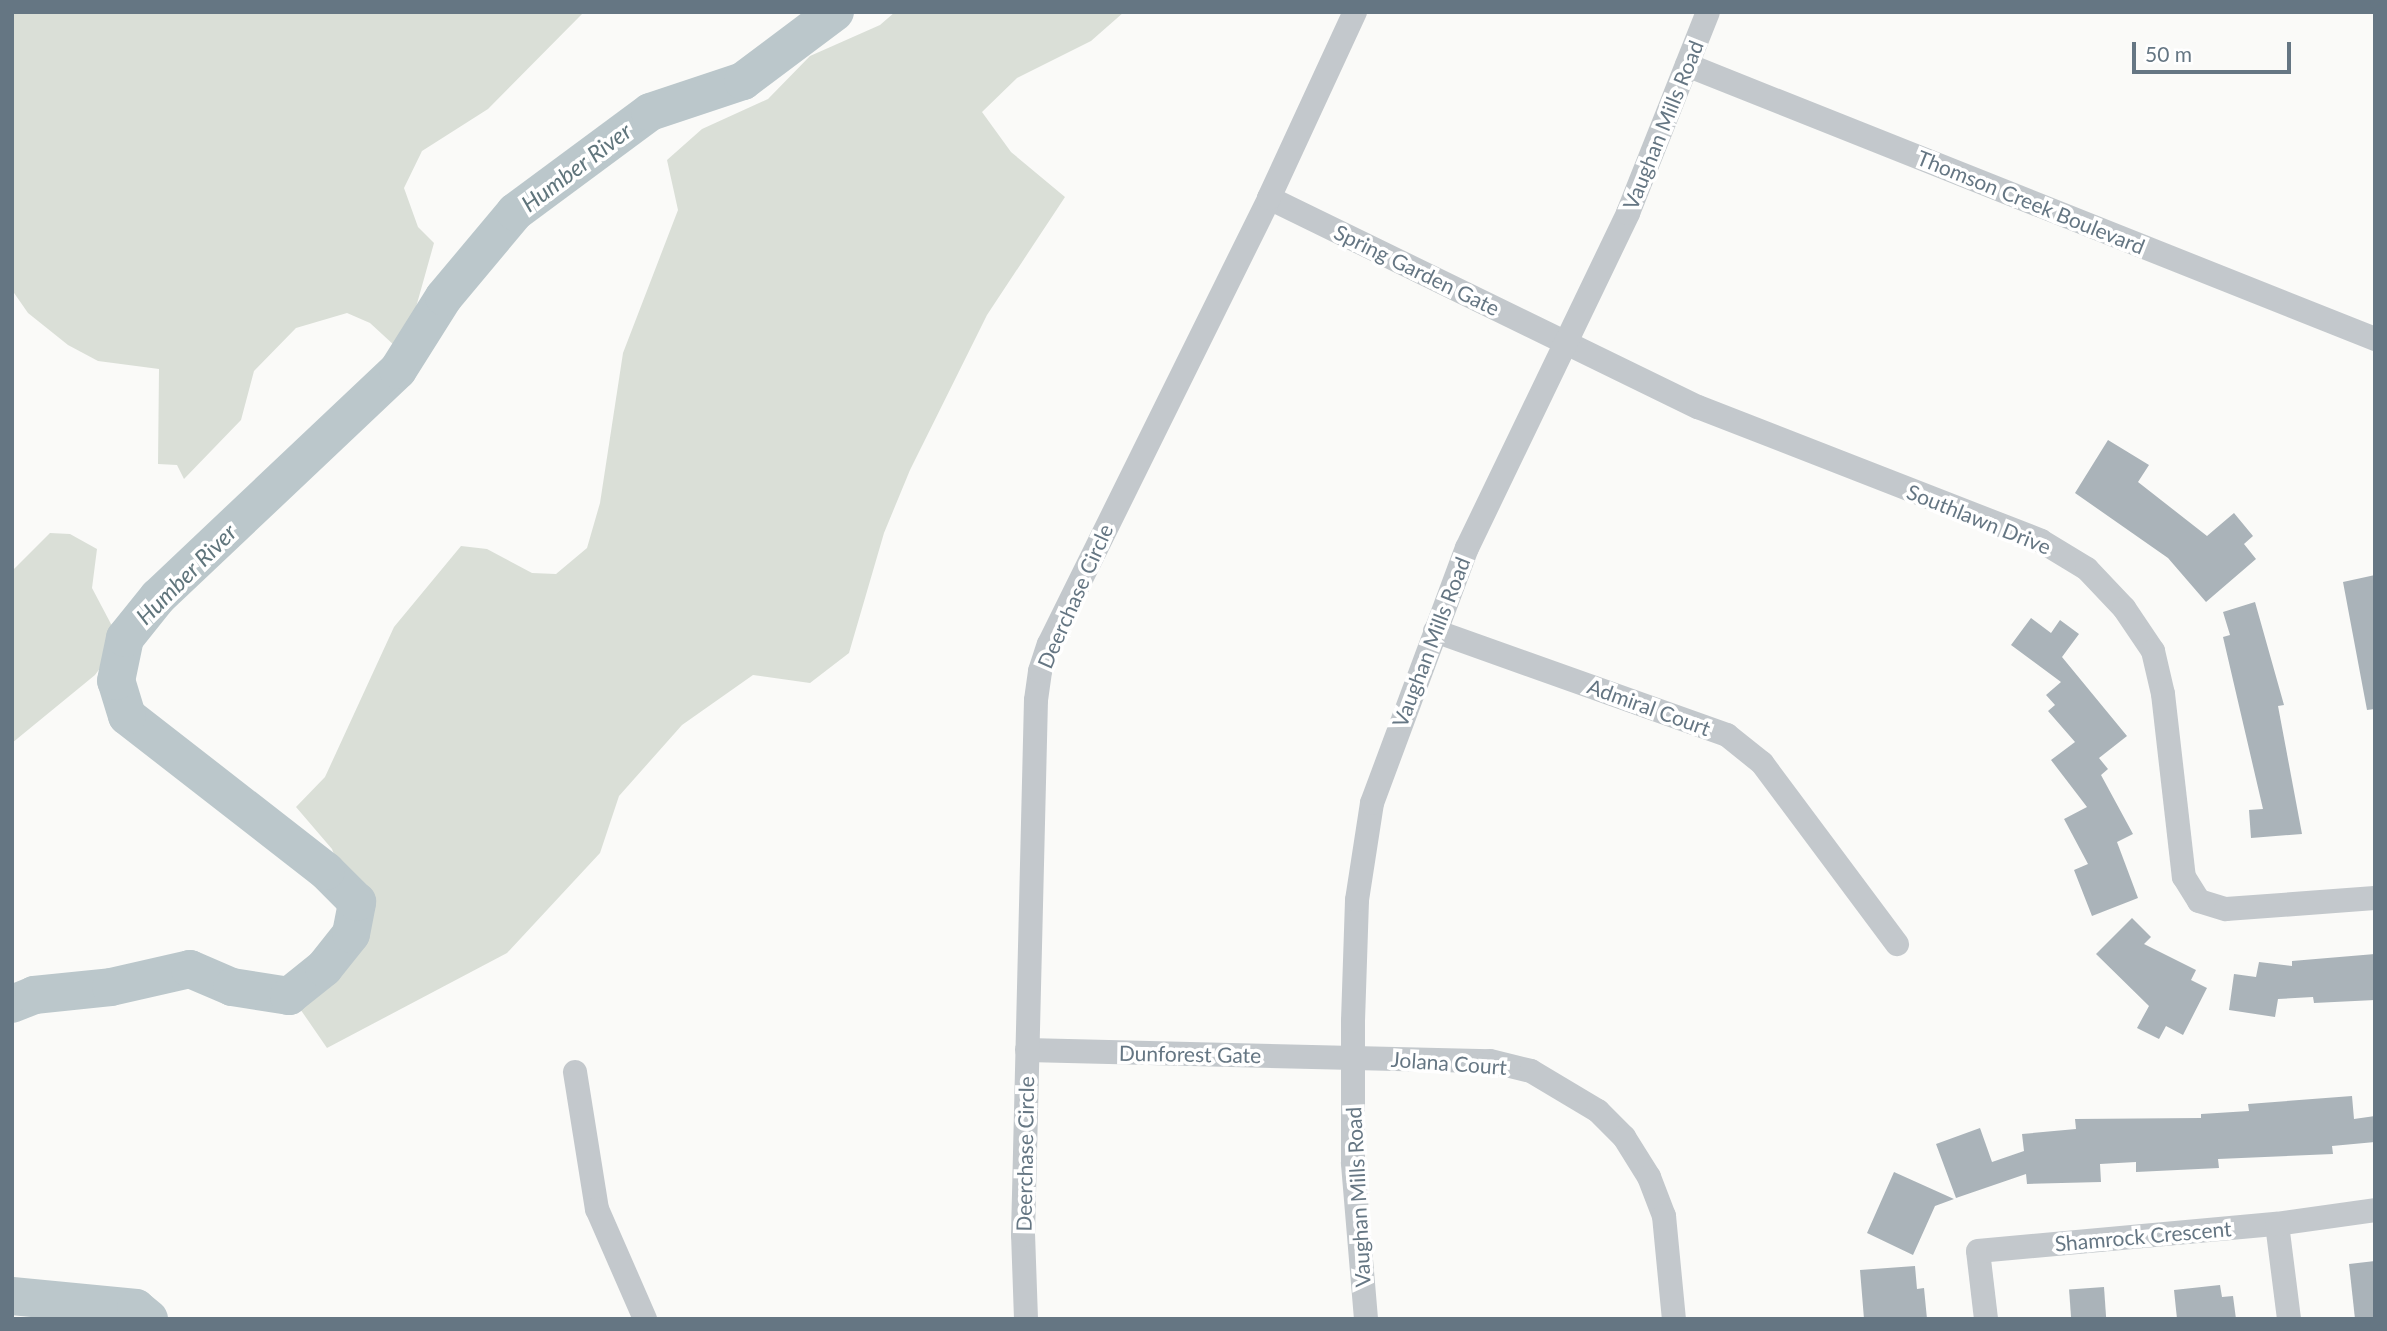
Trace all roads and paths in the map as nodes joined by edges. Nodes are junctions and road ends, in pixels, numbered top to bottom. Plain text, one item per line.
1 (1355, 12) edge
2 (1708, 12) edge
3 (1687, 65) junction
4 (1269, 198) junction
5 (2375, 339) edge
6 (1566, 342) junction
7 (1435, 631) junction
8 (2375, 898) edge
9 (1897, 944) dead end
10 (1027, 1050) junction
11 (1353, 1056) junction
12 (575, 1072) dead end
13 (2375, 1210) edge
14 (2277, 1224) junction
15 (645, 1319) edge
16 (1026, 1319) edge
17 (1366, 1319) edge
18 (1674, 1319) edge
19 (1986, 1319) edge
20 (2289, 1319) edge

1 - 4 street, Deerchase Circle
2 - 3 street, Vaughan Mills Road
3 - 5 street, Thomson Creek Boulevard
3 - 6 street, Vaughan Mills Road
4 - 6 street, Spring Garden Gate
4 - 10 street, Deerchase Circle
6 - 7 street, Vaughan Mills Road
6 - 8 street, Southlawn Drive
7 - 9 street, Admiral Court
7 - 11 street, Vaughan Mills Road
10 - 11 street, Dunforest Gate
10 - 16 street, Deerchase Circle
11 - 17 street, Vaughan Mills Road
11 - 18 street, Jolana Court
12 - 15 street
13 - 14 street, Shamrock Crescent
14 - 19 street, Shamrock Crescent
14 - 20 street

